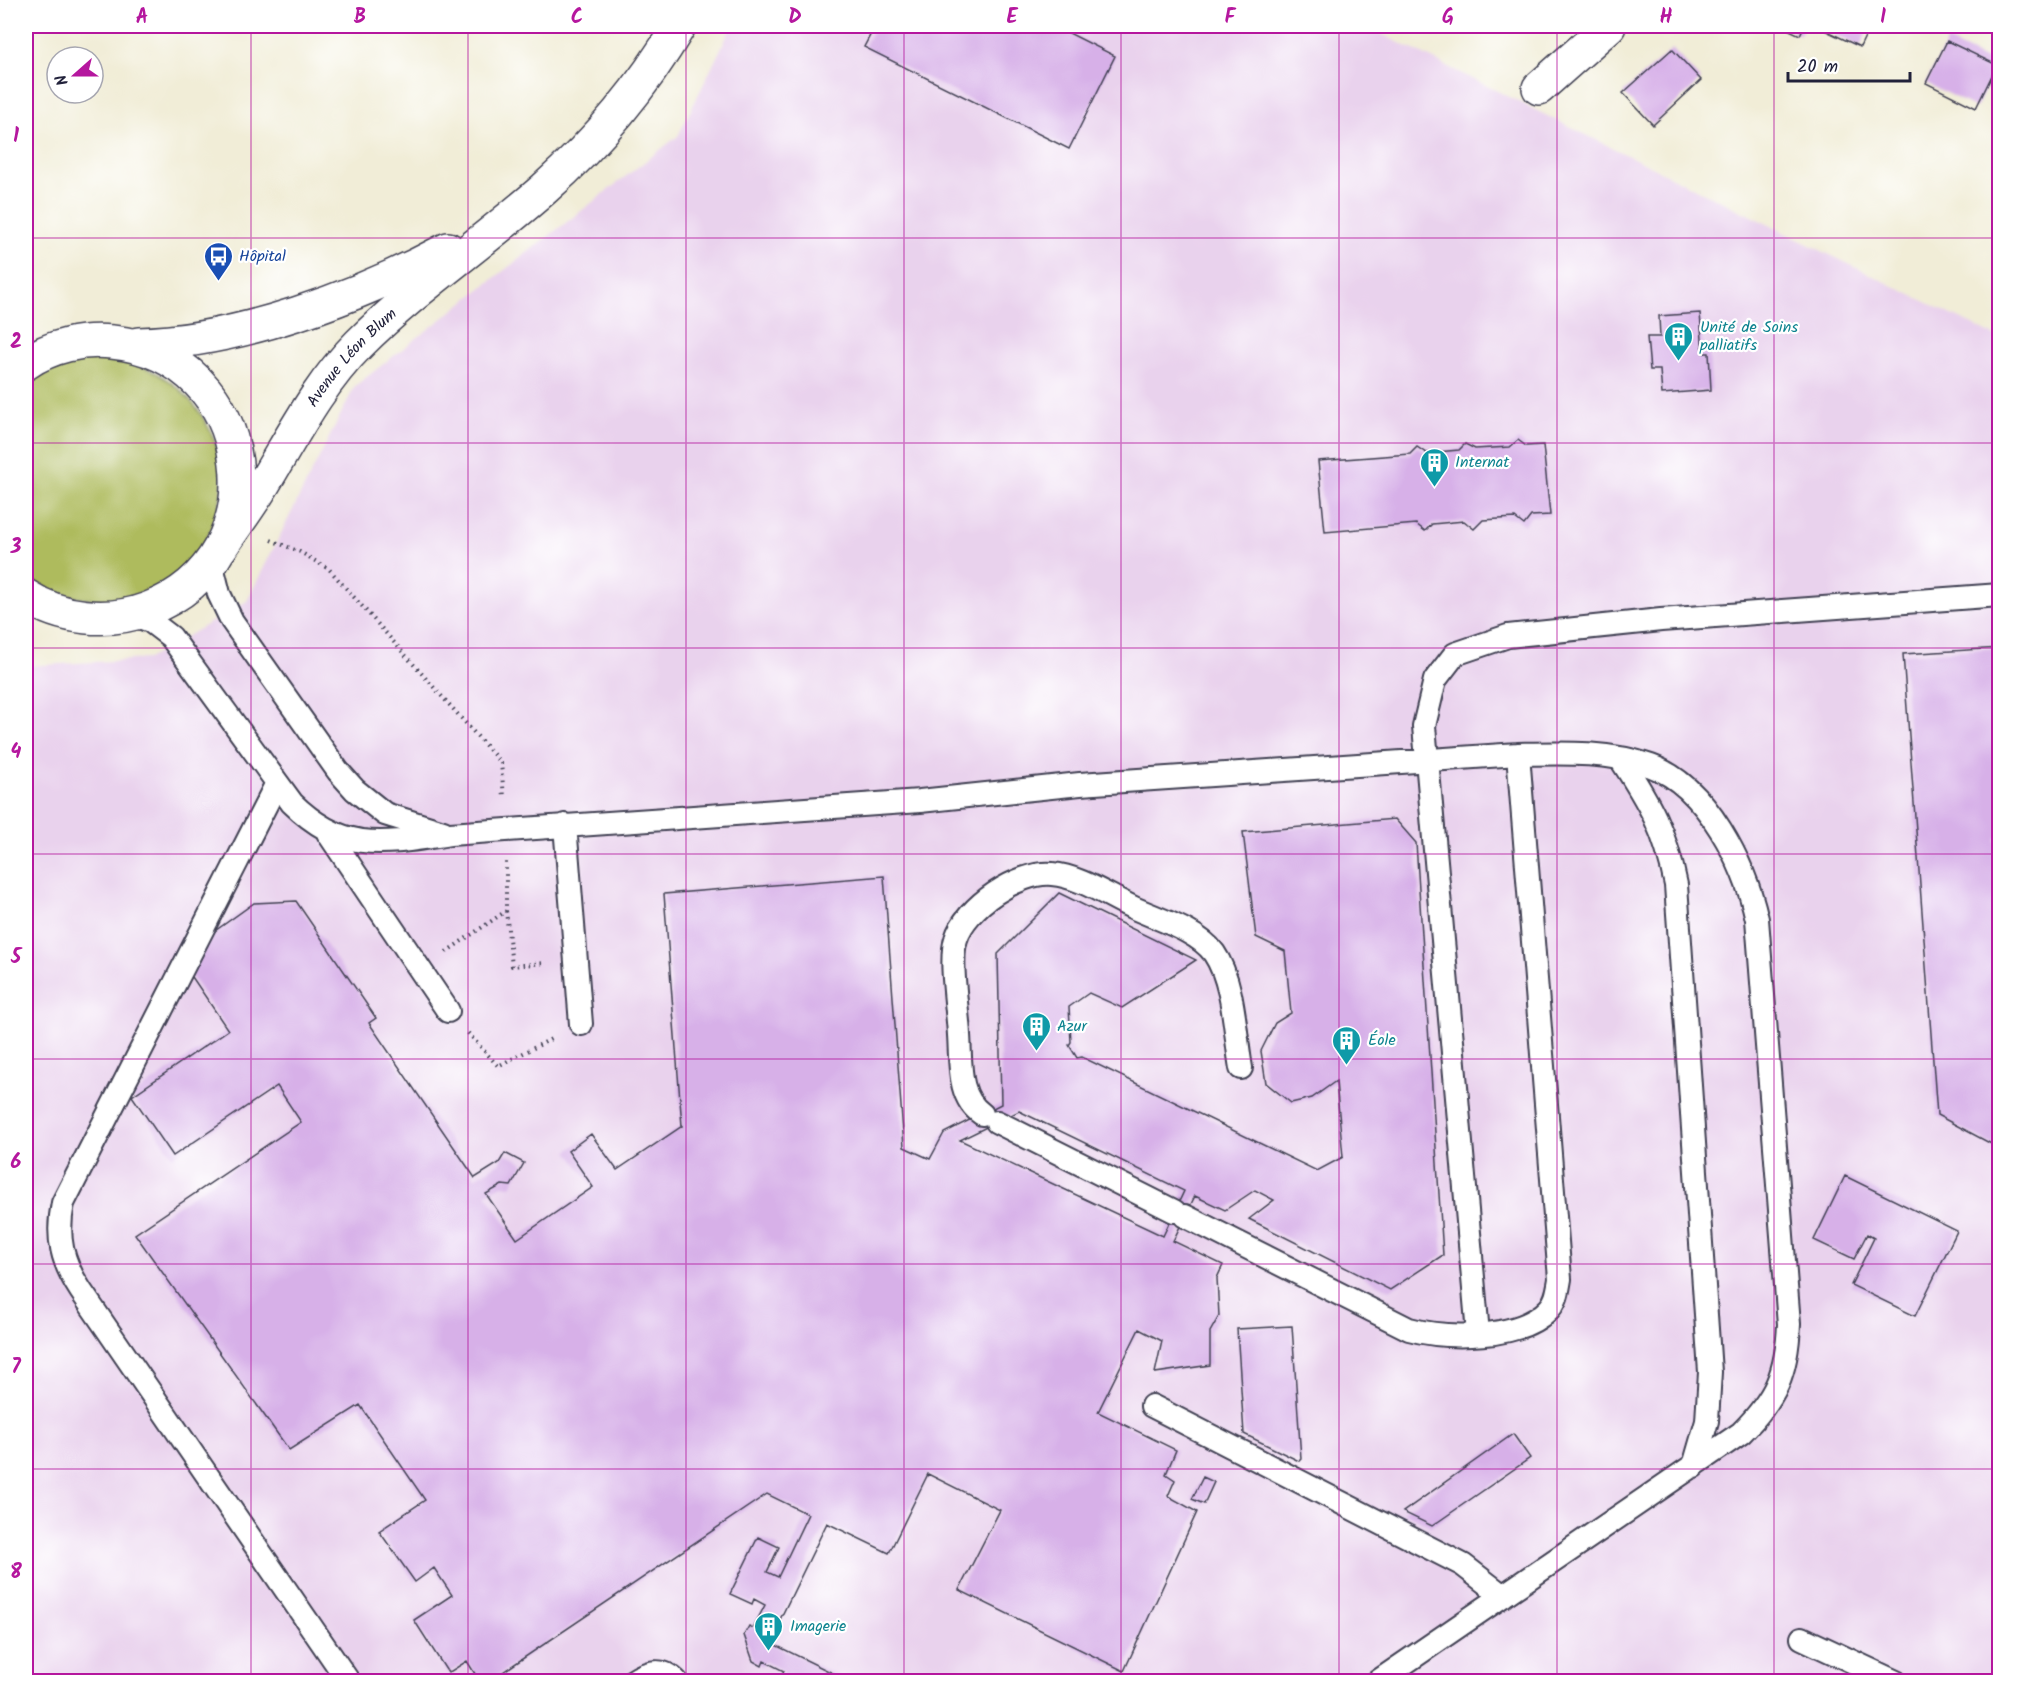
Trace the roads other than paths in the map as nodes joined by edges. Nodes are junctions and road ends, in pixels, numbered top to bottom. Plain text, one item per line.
1 (679, 26) edge
2 (1609, 26) edge
3 (1539, 88) dead end
4 (524, 206) junction
5 (130, 345) junction
6 (26, 363) edge
7 (223, 545) junction
8 (2000, 595) edge
9 (26, 596) edge
10 (131, 614) junction
11 (1518, 754) junction
12 (1620, 758) junction
13 (1427, 760) junction
14 (277, 783) junction
15 (565, 825) junction
16 (328, 833) junction
17 (450, 834) junction
18 (448, 1011) road end
19 (580, 1024) road end
20 (1241, 1068) dead end
21 (1478, 1334) junction
22 (1152, 1406) dead end
23 (1694, 1466) junction
24 (1503, 1596) junction
25 (1802, 1638) dead end
26 (1404, 1673) edge
27 (349, 1682) edge
28 (631, 1682) edge
29 (677, 1682) edge
30 (1377, 1682) edge
31 (1896, 1682) edge

1 - 4 street, Avenue Léon Blum
2 - 3 street
4 - 5 street, Avenue Léon Blum
4 - 7 street, Avenue Léon Blum
5 - 6 street
5 - 7 street
7 - 10 street
7 - 17 lane
8 - 13 lane
9 - 10 street
10 - 14 lane
11 - 12 lane
11 - 13 lane
11 - 21 lane
12 - 23 lane
12 - 23 lane
13 - 15 lane
13 - 21 lane
14 - 16 lane
14 - 27 lane
15 - 17 lane
15 - 19 lane
16 - 17 lane
16 - 18 lane
20 - 21 lane
22 - 24 lane
23 - 24 lane
24 - 26 lane
25 - 31 lane
26 - 30 lane
28 - 29 lane

